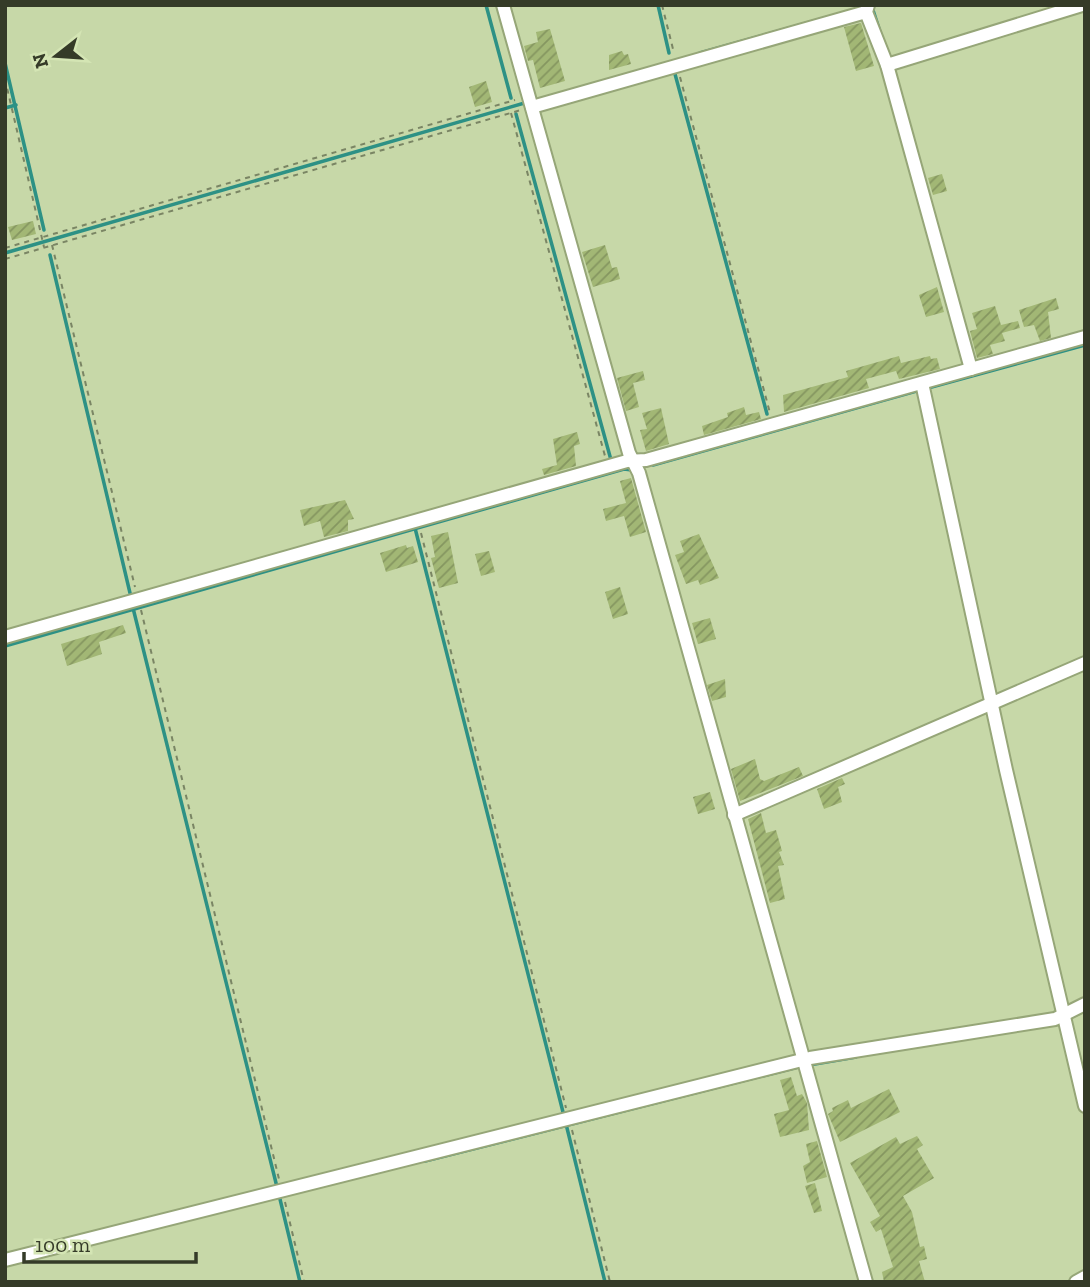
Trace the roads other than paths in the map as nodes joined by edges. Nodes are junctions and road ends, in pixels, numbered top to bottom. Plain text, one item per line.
1 (503, 5) edge
2 (1082, 5) edge
3 (867, 9) edge
4 (887, 65) junction
5 (530, 101) junction
6 (1085, 337) edge
7 (971, 369) junction
8 (923, 387) junction
9 (634, 461) junction
10 (5, 637) edge
11 (1085, 663) edge
12 (993, 703) junction
13 (737, 814) junction
14 (1085, 1004) edge
15 (1065, 1021) junction
16 (806, 1062) junction
17 (1085, 1106) edge
18 (5, 1260) edge
19 (1085, 1276) edge
20 (866, 1282) edge
21 (1076, 1282) edge

1 - 5 street
2 - 4 street
3 - 4 street
3 - 5 street
4 - 7 street
5 - 9 street
6 - 7 street
7 - 8 street
8 - 9 street
8 - 12 street
9 - 10 street
9 - 13 street
11 - 12 street
12 - 13 street
12 - 15 street
13 - 16 street
14 - 15 street
15 - 16 street
15 - 17 street
16 - 18 street
16 - 20 street
19 - 21 street

